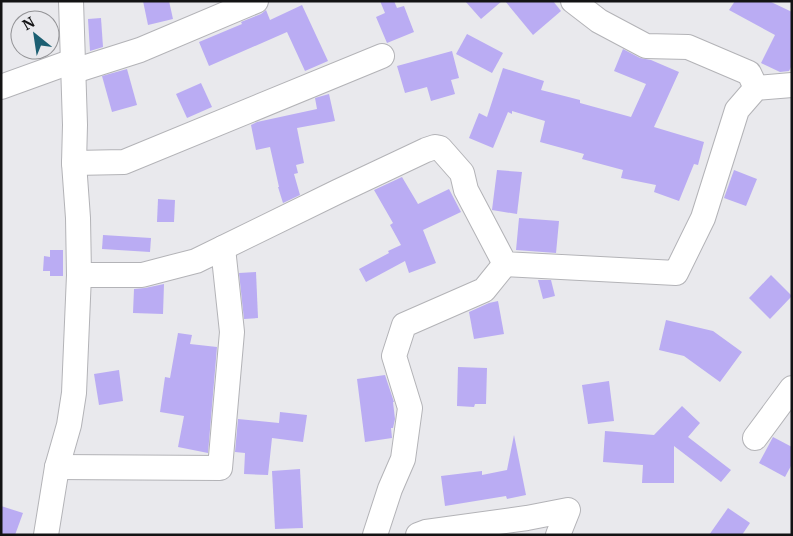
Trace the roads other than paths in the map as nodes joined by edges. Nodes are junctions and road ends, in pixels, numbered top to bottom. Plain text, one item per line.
1 (71, 1) edge
2 (256, 1) edge
3 (573, 1) edge
4 (382, 56) dead end
5 (73, 66) junction
6 (792, 85) edge
7 (1, 87) edge
8 (756, 88) junction
9 (74, 163) junction
10 (223, 248) junction
11 (505, 264) junction
12 (79, 276) junction
13 (792, 388) edge
14 (755, 438) dead end
15 (57, 467) junction
16 (46, 535) edge
17 (375, 535) edge
18 (418, 535) edge
19 (558, 535) edge

1 - 5 street
2 - 5 street
3 - 8 street
4 - 9 street
5 - 7 street
5 - 9 street
6 - 8 street
8 - 11 street
9 - 12 street
10 - 11 street
10 - 12 street
10 - 15 street
11 - 17 street
12 - 15 street
13 - 14 street
15 - 16 street
18 - 19 street

